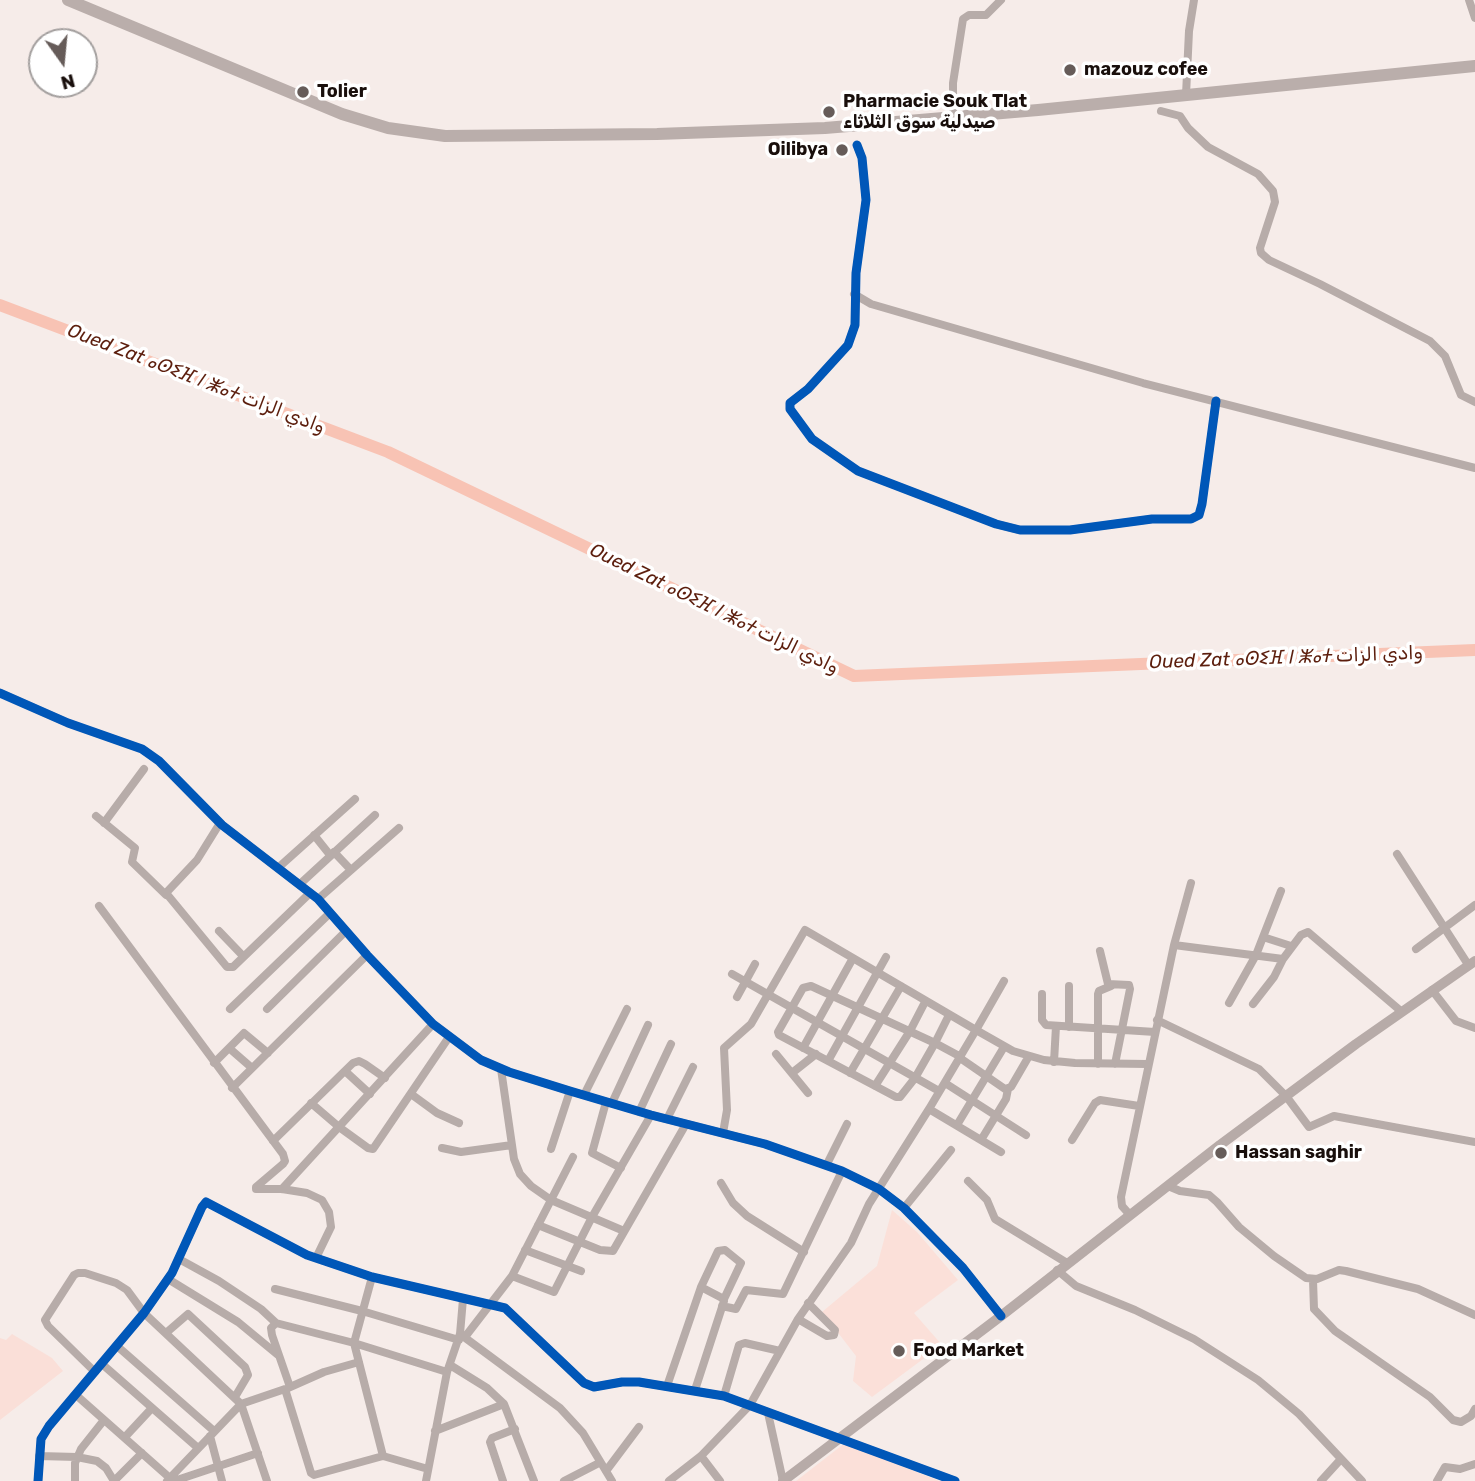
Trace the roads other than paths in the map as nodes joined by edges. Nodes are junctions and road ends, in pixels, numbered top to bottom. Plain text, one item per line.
1 (68, 0) edge
2 (1001, 0) edge
3 (1194, 0) edge
4 (1469, 0) edge
5 (1475, 18) edge
6 (1475, 66) edge
7 (1186, 95) junction
8 (1161, 111) dead end
9 (953, 118) junction
10 (857, 145) dead end
11 (854, 294) junction
12 (1216, 401) junction
13 (1475, 402) edge
14 (1475, 468) edge
15 (0, 693) edge
16 (144, 769) dead end
17 (355, 799) dead end
18 (375, 815) dead end
19 (96, 816) dead end
20 (104, 822) junction
21 (220, 822) junction
22 (399, 828) dead end
23 (314, 835) junction
24 (332, 853) junction
25 (1397, 853) dead end
26 (279, 867) junction
27 (351, 870) junction
28 (1191, 883) dead end
29 (300, 884) junction
30 (1281, 891) dead end
31 (310, 893) junction
32 (166, 895) junction
33 (318, 899) junction
34 (1475, 905) edge
35 (99, 906) dead end
36 (330, 913) junction
37 (1444, 927) junction
38 (219, 931) dead end
39 (346, 931) junction
40 (1263, 937) junction
41 (1174, 945) junction
42 (1291, 946) junction
43 (1416, 949) dead end
44 (1100, 951) dead end
45 (367, 955) junction
46 (1256, 955) junction
47 (243, 956) junction
48 (886, 957) dead end
49 (853, 958) junction
50 (1283, 959) junction
51 (1472, 963) edge
52 (754, 964) dead end
53 (877, 973) junction
54 (732, 974) dead end
55 (1004, 981) dead end
56 (744, 982) junction
57 (901, 986) junction
58 (1069, 986) dead end
59 (1111, 986) junction
60 (1432, 990) junction
61 (1042, 994) dead end
62 (768, 996) junction
63 (833, 996) junction
64 (737, 997) dead end
65 (925, 1002) junction
66 (1229, 1003) dead end
67 (1253, 1004) dead end
68 (858, 1007) junction
69 (230, 1009) dead end
70 (267, 1009) dead end
71 (627, 1009) dead end
72 (791, 1009) junction
73 (1402, 1012) junction
74 (949, 1015) junction
75 (883, 1019) junction
76 (1157, 1020) junction
77 (433, 1024) junction
78 (817, 1024) junction
79 (648, 1025) dead end
80 (1056, 1026) junction
81 (1473, 1026) edge
82 (1069, 1027) junction
83 (1098, 1028) junction
84 (976, 1030) junction
85 (1121, 1030) junction
86 (910, 1031) junction
87 (1155, 1032) junction
88 (449, 1037) junction
89 (842, 1037) junction
90 (935, 1043) junction
91 (671, 1044) dead end
92 (1004, 1046) junction
93 (229, 1048) junction
94 (803, 1048) junction
95 (864, 1050) junction
96 (268, 1053) junction
97 (776, 1054) dead end
98 (816, 1054) junction
99 (1029, 1056) junction
100 (960, 1058) junction
101 (828, 1061) junction
102 (1054, 1062) junction
103 (214, 1063) junction
104 (1098, 1063) junction
105 (890, 1064) junction
106 (1115, 1064) junction
107 (1147, 1064) junction
108 (693, 1067) dead end
109 (252, 1068) junction
110 (501, 1069) junction
111 (345, 1071) junction
112 (792, 1073) junction
113 (850, 1073) junction
114 (986, 1076) junction
115 (385, 1078) junction
116 (915, 1078) junction
117 (875, 1086) junction
118 (942, 1087) junction
119 (232, 1088) junction
120 (1008, 1089) junction
121 (570, 1091) junction
122 (808, 1093) dead end
123 (370, 1094) junction
124 (411, 1094) junction
125 (584, 1095) junction
126 (1286, 1096) junction
127 (971, 1100) junction
128 (311, 1103) junction
129 (609, 1103) junction
130 (1139, 1105) junction
131 (929, 1109) junction
132 (639, 1112) junction
133 (651, 1115) junction
134 (996, 1116) junction
135 (667, 1119) junction
136 (459, 1123) dead end
137 (686, 1124) junction
138 (847, 1124) dead end
139 (957, 1125) junction
140 (339, 1127) junction
141 (723, 1133) junction
142 (1026, 1135) dead end
143 (981, 1140) junction
144 (1072, 1140) dead end
145 (272, 1141) junction
146 (1475, 1142) edge
147 (512, 1145) junction
148 (442, 1148) dead end
149 (551, 1149) dead end
150 (951, 1150) dead end
151 (1001, 1152) dead end
152 (573, 1157) dead end
153 (827, 1164) junction
154 (621, 1168) junction
155 (842, 1171) junction
156 (968, 1181) dead end
157 (721, 1183) dead end
158 (1168, 1186) junction
159 (282, 1189) junction
160 (879, 1189) junction
161 (551, 1200) junction
162 (904, 1208) junction
163 (1130, 1215) junction
164 (592, 1217) junction
165 (538, 1225) junction
166 (624, 1231) junction
167 (579, 1242) junction
168 (525, 1250) junction
169 (804, 1252) junction
170 (316, 1258) junction
171 (179, 1259) junction
172 (566, 1265) junction
173 (1062, 1267) junction
174 (581, 1271) dead end
175 (372, 1276) junction
176 (512, 1276) junction
177 (168, 1279) junction
178 (1313, 1280) junction
179 (701, 1287) junction
180 (275, 1289) dead end
181 (463, 1299) junction
182 (723, 1303) junction
183 (808, 1303) junction
184 (489, 1306) junction
185 (362, 1311) junction
186 (144, 1313) junction
187 (1475, 1315) edge
188 (1001, 1316) junction
189 (798, 1319) junction
190 (276, 1323) junction
191 (166, 1333) junction
192 (461, 1337) junction
193 (354, 1343) junction
194 (117, 1346) junction
195 (780, 1351) junction
196 (279, 1356) junction
197 (359, 1362) junction
198 (102, 1364) junction
199 (448, 1368) junction
200 (95, 1372) junction
201 (667, 1386) junction
202 (288, 1388) junction
203 (695, 1390) junction
204 (76, 1395) junction
205 (724, 1396) junction
206 (238, 1400) junction
207 (504, 1404) junction
208 (750, 1405) junction
209 (152, 1408) junction
210 (1475, 1409) edge
211 (768, 1413) junction
212 (104, 1420) junction
213 (639, 1427) dead end
214 (515, 1429) junction
215 (435, 1432) junction
216 (212, 1433) junction
217 (125, 1437) junction
218 (840, 1437) junction
219 (198, 1448) junction
220 (142, 1453) junction
221 (258, 1453) junction
222 (39, 1456) junction
223 (383, 1456) junction
224 (701, 1456) junction
225 (77, 1457) junction
226 (1340, 1459) junction
227 (599, 1463) junction
228 (1475, 1464) edge
229 (218, 1466) junction
230 (428, 1469) junction
231 (606, 1471) junction
232 (115, 1480) edge
233 (171, 1480) edge
234 (38, 1481) edge
235 (75, 1481) edge
236 (222, 1481) edge
237 (267, 1481) edge
238 (426, 1481) edge
239 (503, 1481) edge
240 (534, 1481) edge
241 (564, 1481) edge
242 (612, 1481) edge
243 (669, 1481) edge
244 (720, 1481) edge
245 (783, 1481) edge
246 (955, 1481) edge
247 (1321, 1481) edge
248 (1362, 1481) edge
249 (1437, 1481) edge

1 - 9 main road
2 - 9 street
3 - 7 street
4 - 5 street
6 - 7 main road
7 - 9 main road
8 - 13 street
10 - 11 street
11 - 12 street
11 - 12 street
12 - 14 street
15 - 21 street
16 - 20 street
17 - 23 street
18 - 24 street
19 - 20 street
20 - 32 street
21 - 26 street
21 - 32 street
22 - 27 street
23 - 24 street
23 - 26 street
24 - 27 street
24 - 29 street
25 - 37 street
26 - 29 street
27 - 33 street
28 - 41 street
29 - 31 street
30 - 40 street
31 - 33 street
31 - 47 street
32 - 47 street
33 - 36 street
34 - 37 street
35 - 103 street
36 - 39 street
36 - 69 street
37 - 43 street
37 - 51 street
38 - 47 street
39 - 45 street
39 - 70 street
40 - 42 street
40 - 46 street
41 - 46 street
41 - 76 street
42 - 50 street
42 - 73 street
44 - 59 street
45 - 77 street
45 - 96 street
46 - 50 street
46 - 66 street
48 - 53 street
49 - 53 street
49 - 62 street
49 - 63 street
50 - 67 street
51 - 60 street
52 - 56 street
53 - 57 street
53 - 68 street
54 - 56 street
55 - 84 street
56 - 62 street
56 - 64 street
57 - 65 street
57 - 75 street
58 - 82 street
59 - 83 street
59 - 85 street
60 - 73 street
60 - 81 street
61 - 80 street
62 - 72 street
62 - 141 street
63 - 68 street
63 - 72 street
63 - 78 street
65 - 74 street
65 - 86 street
68 - 75 street
68 - 89 street
71 - 125 street
72 - 78 street
72 - 94 street
73 - 126 street
74 - 84 street
74 - 90 street
75 - 86 street
75 - 95 street
76 - 87 street
76 - 126 street
77 - 88 street
77 - 115 street
78 - 89 street
78 - 94 street
79 - 129 street
80 - 82 street
80 - 102 street
82 - 83 street
83 - 85 street
83 - 104 street
84 - 92 street
84 - 100 street
85 - 87 street
85 - 106 street
86 - 90 street
86 - 105 street
87 - 107 street
88 - 110 street
88 - 124 street
89 - 95 street
89 - 101 street
90 - 100 street
90 - 116 street
91 - 132 street
92 - 99 street
92 - 114 street
93 - 96 street
93 - 103 street
93 - 109 street
94 - 98 street
95 - 105 street
95 - 113 street
96 - 109 street
97 - 112 street
98 - 101 street
98 - 112 street
99 - 102 street
99 - 120 street
100 - 114 street
100 - 118 street
101 - 113 street
102 - 104 street
103 - 119 street
104 - 106 street
105 - 116 street
105 - 117 street
106 - 107 street
107 - 130 street
108 - 135 street
109 - 119 street
110 - 121 street
110 - 147 street
111 - 115 street
111 - 123 street
111 - 128 street
112 - 122 street
113 - 117 street
114 - 120 street
114 - 127 street
115 - 123 street
116 - 117 street
116 - 118 street
118 - 127 street
118 - 131 street
119 - 145 street
120 - 134 street
121 - 125 street
121 - 149 street
123 - 140 street
124 - 136 street
124 - 140 street
125 - 129 street
126 - 146 street
126 - 158 street
127 - 134 street
127 - 139 street
128 - 140 street
128 - 145 street
129 - 132 street
129 - 154 street
130 - 144 street
130 - 163 street
131 - 139 street
131 - 160 street
132 - 133 street
133 - 135 street
133 - 154 street
134 - 142 street
134 - 143 street
135 - 137 street
137 - 141 street
137 - 166 street
138 - 153 street
139 - 143 street
140 - 159 street
141 - 153 street
143 - 151 street
145 - 159 street
147 - 148 street
147 - 161 street
150 - 162 street
152 - 161 street
153 - 155 street
154 - 164 street
155 - 160 street
155 - 169 street
156 - 173 street
157 - 169 street
158 - 163 street
158 - 178 street
159 - 170 street
160 - 162 street
160 - 183 street
161 - 164 street
161 - 165 street
162 - 188 street
163 - 173 street
164 - 166 street
164 - 167 street
165 - 167 street
165 - 168 street
166 - 167 street
167 - 172 street
168 - 172 street
168 - 176 street
169 - 182 street
170 - 171 street
170 - 175 street
171 - 177 street
171 - 190 street
172 - 174 street
172 - 176 street
173 - 188 street
173 - 226 street
175 - 181 street
175 - 185 street
176 - 184 street
177 - 186 street
177 - 196 street
178 - 187 street
178 - 210 street
179 - 182 street
179 - 182 street
179 - 201 street
180 - 185 street
181 - 184 street
181 - 192 street
182 - 203 street
183 - 189 street
183 - 189 street
184 - 192 street
184 - 201 street
185 - 192 street
185 - 193 street
186 - 191 street
186 - 194 street
186 - 200 street
188 - 218 street
189 - 195 street
190 - 193 street
190 - 196 street
191 - 206 street
191 - 206 street
192 - 199 street
192 - 227 street
193 - 197 street
193 - 199 street
194 - 198 street
194 - 216 street
195 - 205 street
195 - 208 street
196 - 202 street
197 - 202 street
197 - 223 street
198 - 200 street
198 - 209 street
199 - 207 street
199 - 215 street
200 - 204 street
201 - 203 street
202 - 206 street
202 - 223 street
203 - 205 street
204 - 212 street
204 - 222 street
205 - 208 street
206 - 216 street
206 - 221 street
207 - 214 street
207 - 215 street
208 - 211 street
208 - 224 street
209 - 217 street
209 - 219 street
211 - 218 street
211 - 245 street
212 - 217 street
212 - 225 street
213 - 231 street
214 - 239 street
214 - 240 street
215 - 230 street
216 - 219 street
216 - 229 street
217 - 220 street
218 - 245 street
218 - 246 street
219 - 233 street
220 - 232 street
220 - 233 street
221 - 229 street
221 - 237 street
222 - 225 street
222 - 234 street
223 - 230 street
224 - 243 street
224 - 244 street
225 - 232 street
225 - 235 street
226 - 247 street
226 - 248 street
227 - 231 street
227 - 241 street
228 - 249 street
229 - 233 street
229 - 236 street
230 - 238 street
231 - 242 street

